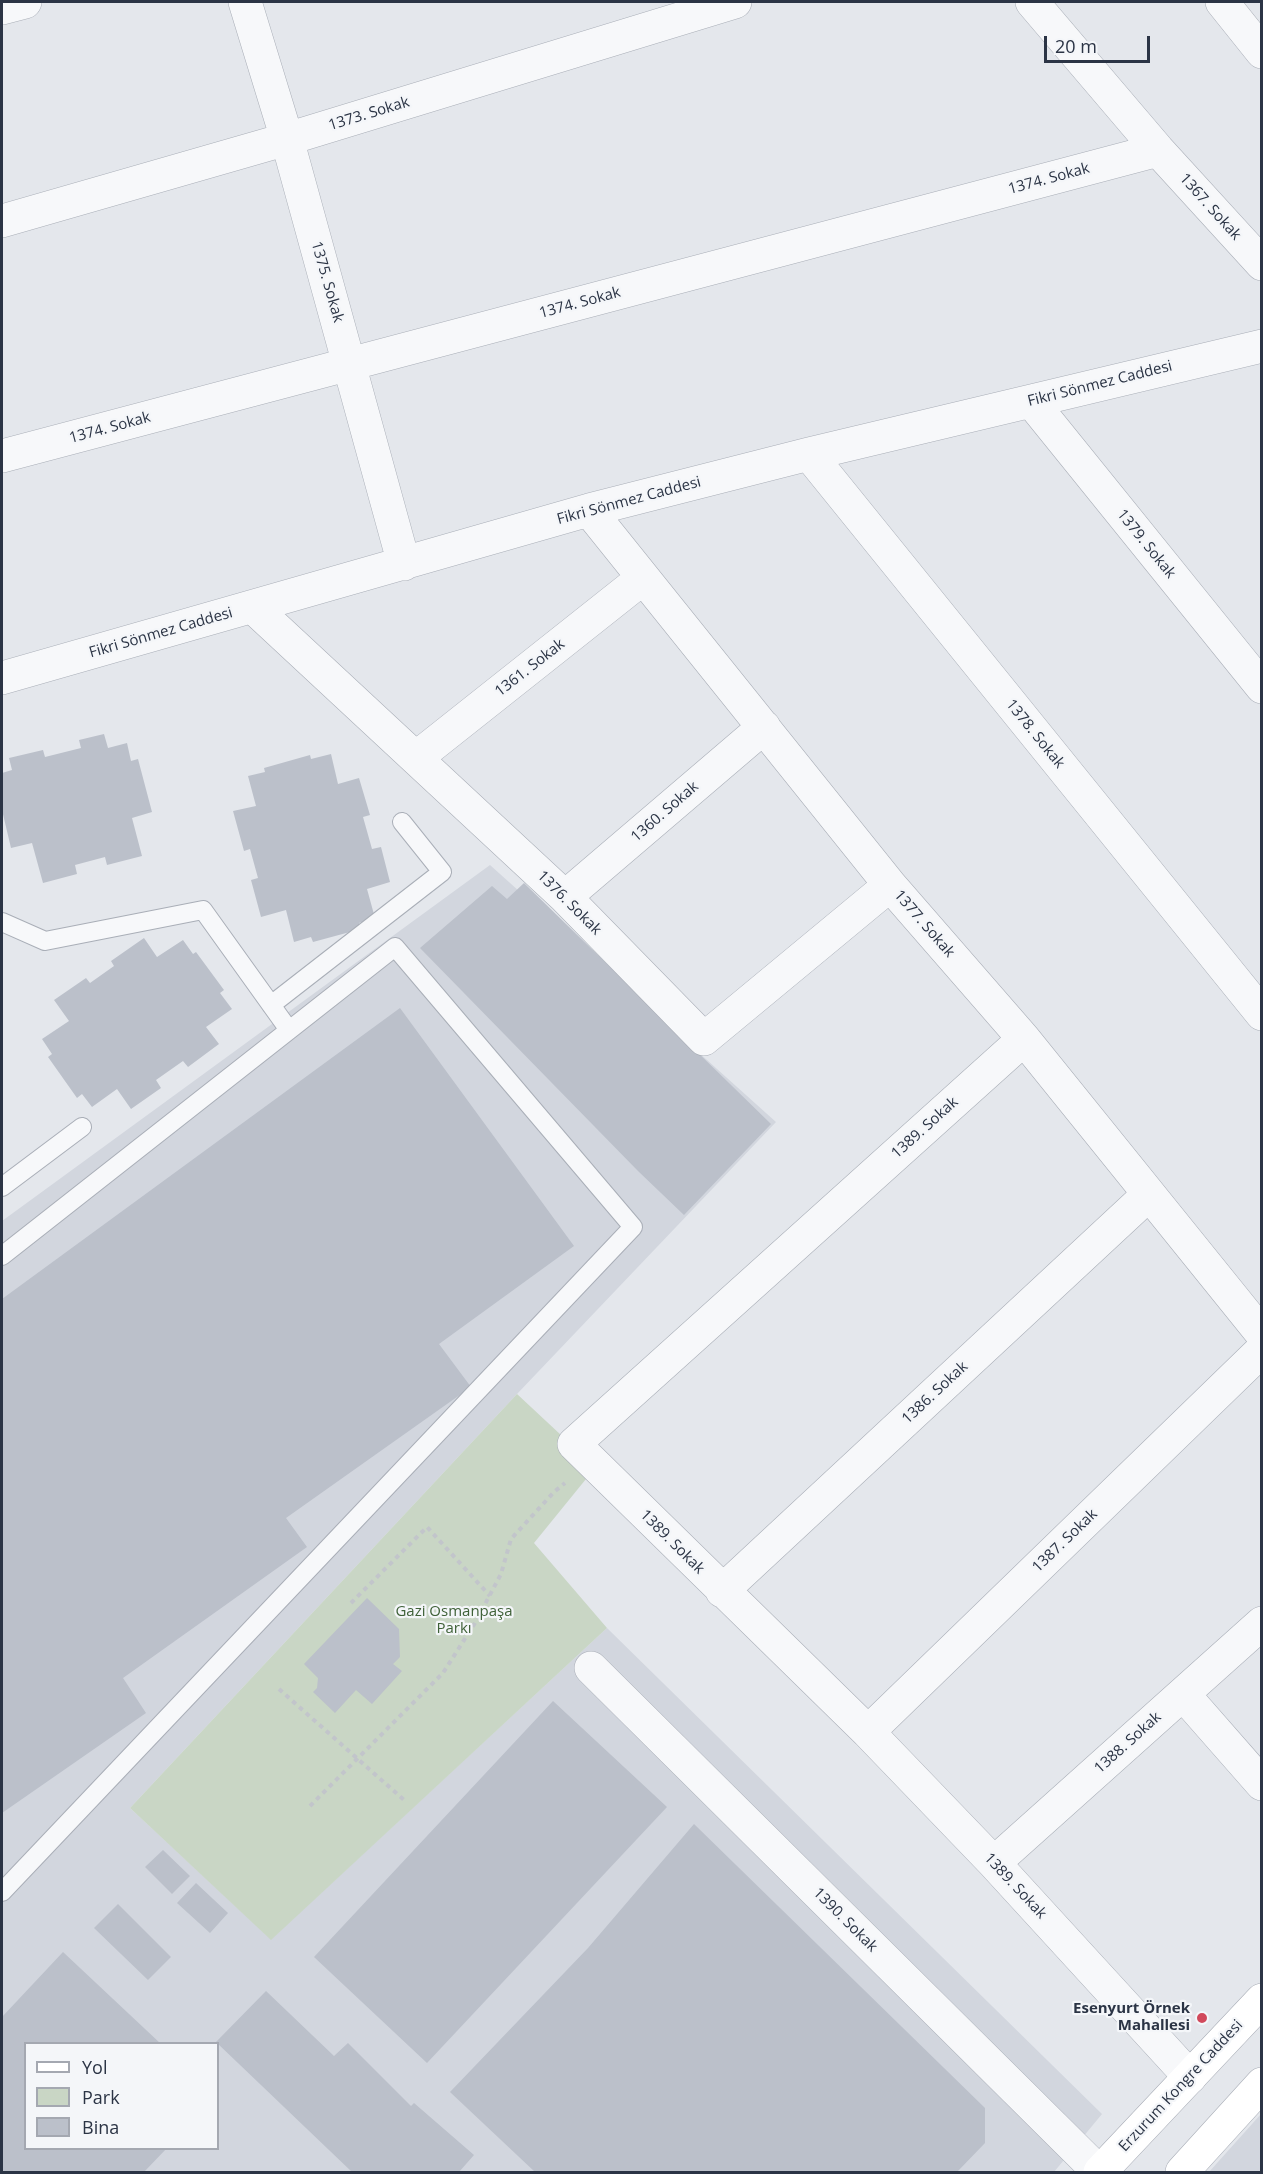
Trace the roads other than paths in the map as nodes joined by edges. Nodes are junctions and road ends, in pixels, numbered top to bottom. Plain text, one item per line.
1 (25, 2) edge
2 (245, 2) edge
3 (735, 2) edge
4 (1032, 2) edge
5 (1222, 2) edge
6 (2, 8) edge
7 (1262, 52) edge
8 (287, 139) junction
9 (1158, 150) junction
10 (2, 221) edge
11 (1262, 264) edge
12 (1256, 355) edge
13 (350, 364) junction
14 (1031, 400) junction
15 (809, 454) junction
16 (2, 456) edge
17 (589, 510) junction
18 (404, 564) junction
19 (644, 578) junction
20 (253, 608) junction
21 (2, 678) edge
22 (1262, 687) edge
23 (764, 728) junction
24 (416, 758) junction
25 (402, 822) dead end
26 (890, 885) junction
27 (565, 897) junction
28 (2, 922) edge
29 (271, 1005) junction
30 (1262, 1014) edge
31 (289, 1030) junction
32 (1024, 1039) junction
33 (82, 1127) dead end
34 (2, 1187) edge
35 (1148, 1195) junction
36 (2, 1256) edge
37 (1262, 1334) edge
38 (1262, 1350) edge
39 (722, 1591) junction
40 (1262, 1623) edge
41 (591, 1668) dead end
42 (1183, 1694) junction
43 (868, 1732) junction
44 (1262, 1784) edge
45 (994, 1863) junction
46 (2, 1892) edge
47 (1262, 2000) edge
48 (1190, 2077) junction
49 (1262, 2084) edge
50 (1099, 2172) edge
51 (1182, 2172) edge

1 - 6 street
2 - 8 street, 1375. Sokak
3 - 8 street, 1373. Sokak
4 - 9 street, 1367. Sokak
5 - 7 street
8 - 10 street, 1373. Sokak
8 - 13 street, 1375. Sokak
9 - 11 street, 1367. Sokak
9 - 13 street, 1374. Sokak
12 - 14 street, Fikri Sönmez Caddesi
13 - 16 street, 1374. Sokak
13 - 18 street, 1375. Sokak
14 - 15 street, Fikri Sönmez Caddesi
14 - 22 street, 1379. Sokak
15 - 17 street, Fikri Sönmez Caddesi
15 - 30 street, 1378. Sokak
17 - 18 street, Fikri Sönmez Caddesi
17 - 19 street, 1377. Sokak
18 - 20 street, Fikri Sönmez Caddesi
19 - 23 street, 1377. Sokak
19 - 24 street, 1361. Sokak
20 - 21 street, Fikri Sönmez Caddesi
20 - 24 street, 1376. Sokak
23 - 26 street, 1377. Sokak
23 - 27 street, 1360. Sokak
24 - 27 street, 1376. Sokak
25 - 29 lane
26 - 27 street, 1376. Sokak
26 - 32 street, 1377. Sokak
28 - 29 lane
29 - 31 lane
31 - 36 lane
31 - 46 lane
32 - 35 street, 1377. Sokak
32 - 39 street, 1389. Sokak
33 - 34 lane
35 - 37 street, 1377. Sokak
35 - 39 street, 1386. Sokak
38 - 43 street, 1387. Sokak
39 - 43 street, 1389. Sokak
40 - 42 street, 1388. Sokak
41 - 50 street, 1390. Sokak
42 - 44 street
42 - 45 street, 1388. Sokak
43 - 45 street, 1389. Sokak
45 - 48 street, 1389. Sokak
47 - 48 main road, Erzurum Kongre Caddesi
48 - 50 main road, Erzurum Kongre Caddesi
49 - 51 main road

